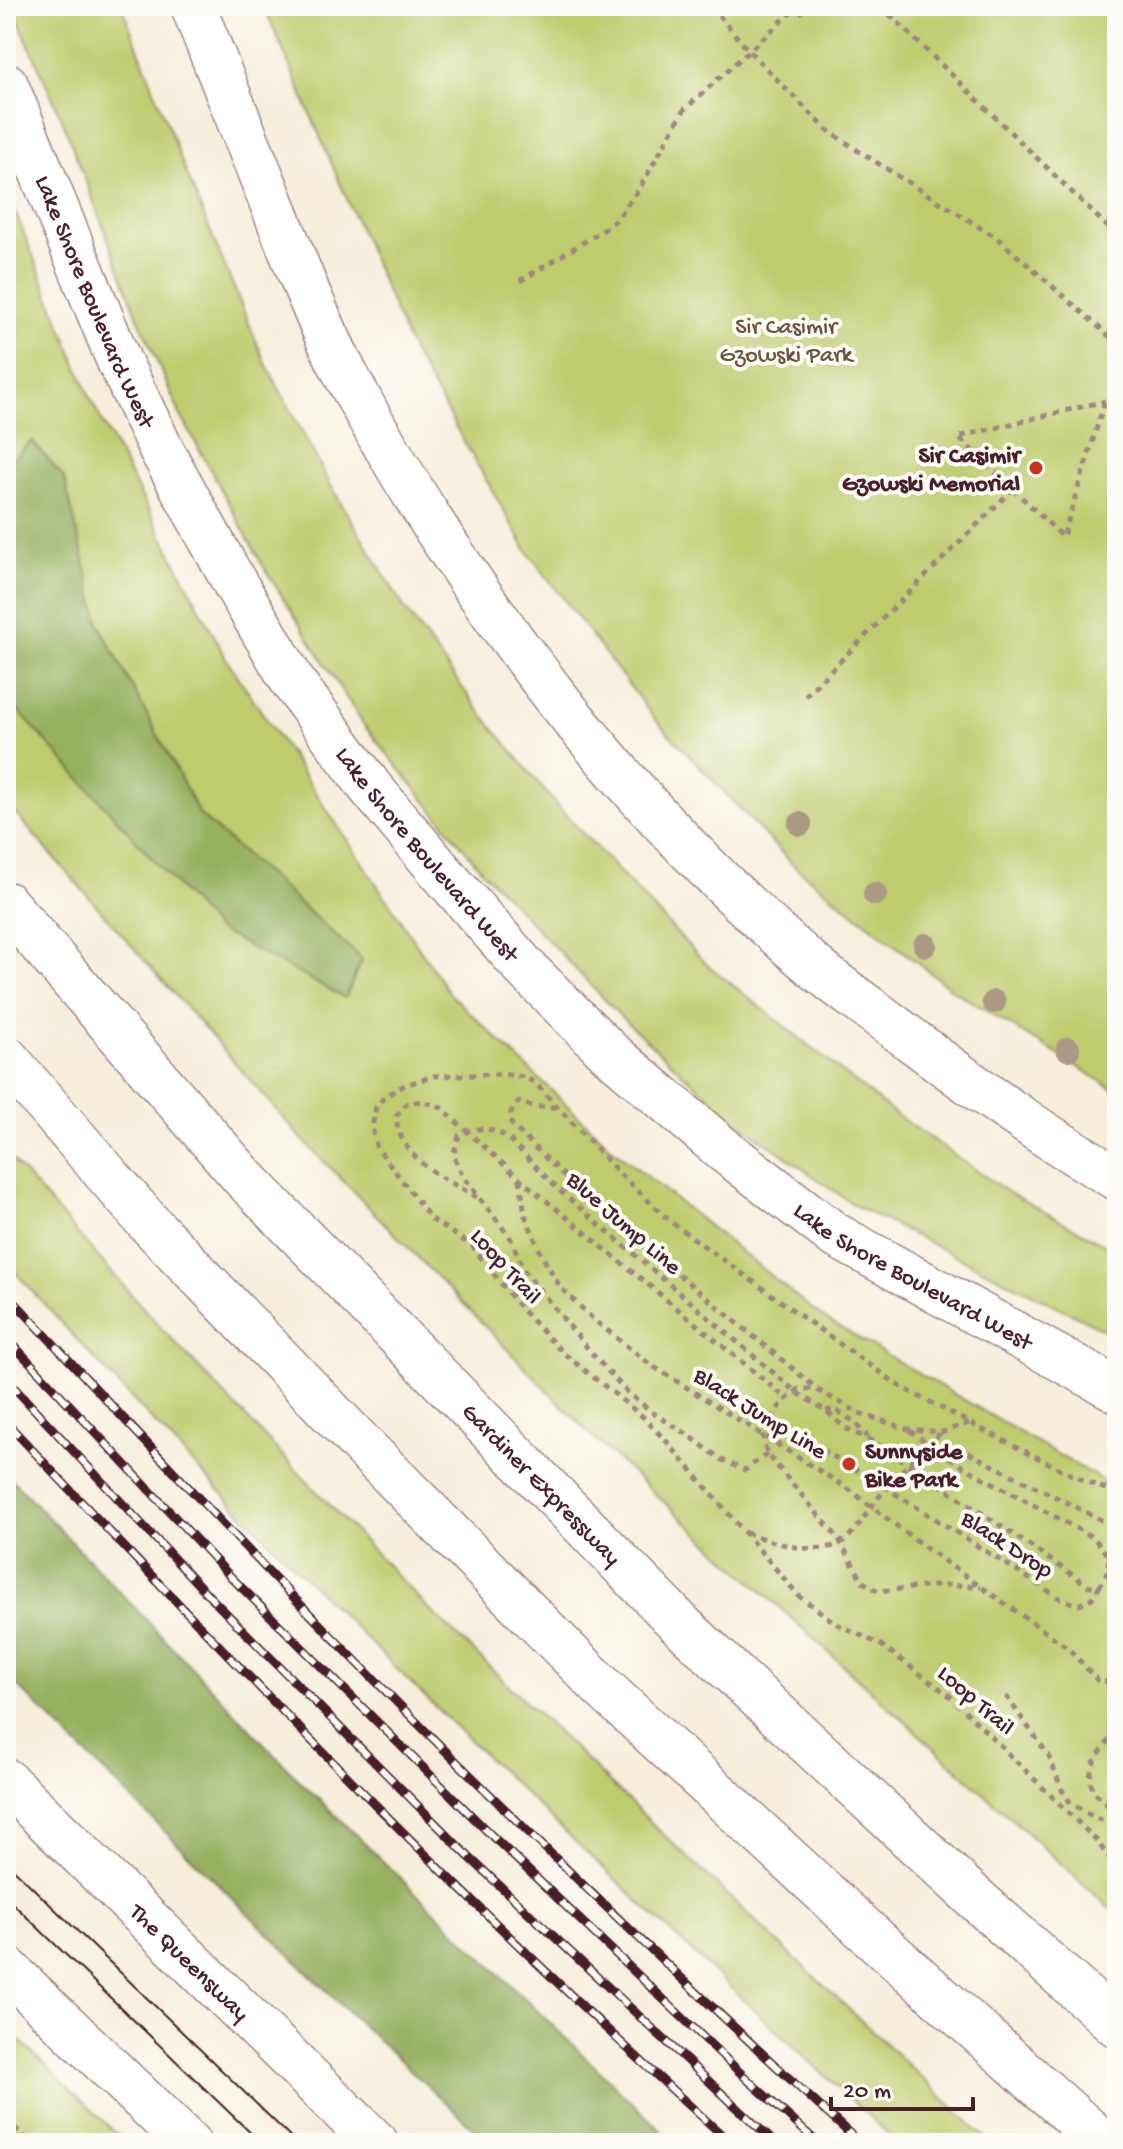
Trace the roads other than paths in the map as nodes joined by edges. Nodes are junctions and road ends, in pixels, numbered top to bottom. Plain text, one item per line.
1 (193, 6) edge
2 (6, 85) edge
3 (6, 904) edge
4 (6, 1058) edge
5 (1117, 1178) edge
6 (1117, 1390) edge
7 (6, 1781) edge
8 (6, 1968) edge
9 (1117, 2025) edge
10 (188, 2143) edge
11 (376, 2143) edge
12 (1103, 2143) edge

1 - 5 main road
2 - 6 main road, Lake Shore Boulevard West
3 - 9 main road, Gardiner Expressway
4 - 12 main road
7 - 11 main road, The Queensway
8 - 10 main road

